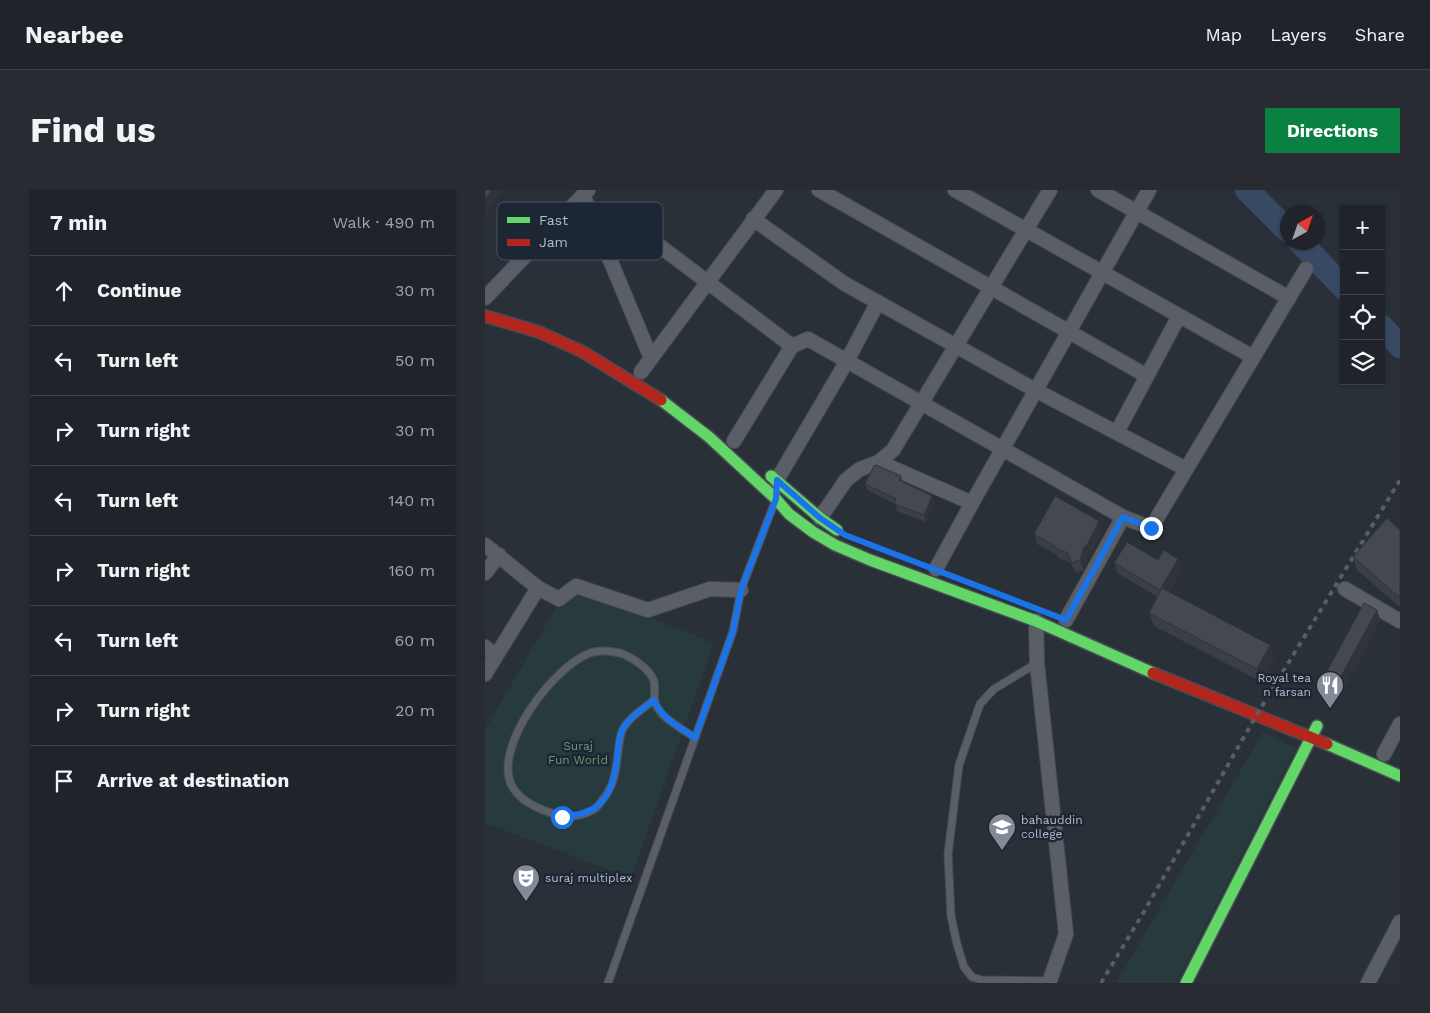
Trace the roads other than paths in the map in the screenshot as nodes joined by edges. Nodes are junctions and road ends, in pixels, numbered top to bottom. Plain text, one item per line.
1 (776, 190) edge
2 (819, 190) edge
3 (955, 190) edge
4 (1050, 190) edge
5 (1098, 190) edge
6 (1149, 190) edge
7 (1136, 211) junction
8 (753, 219) junction
9 (1026, 230) junction
10 (663, 248) edge
11 (525, 260) edge
12 (612, 260) edge
13 (1306, 269) dead end
14 (1101, 272) junction
15 (708, 282) junction
16 (991, 288) junction
17 (1289, 298) junction
18 (488, 301) edge
19 (878, 302) junction
20 (485, 316) edge
21 (1179, 316) junction
22 (1068, 331) junction
23 (577, 337) dead end
24 (792, 346) junction
25 (956, 346) junction
26 (609, 354) dead end
27 (1253, 357) junction
28 (651, 358) junction
29 (847, 361) junction
30 (641, 372) dead end
31 (1147, 376) junction
32 (1035, 390) junction
33 (921, 403) junction
34 (1117, 432) junction
35 (733, 441) dead end
36 (1002, 449) junction
37 (879, 462) junction
38 (1186, 469) junction
39 (765, 470) dead end
40 (777, 480) junction
41 (776, 499) junction
42 (971, 503) junction
43 (1123, 517) junction
44 (820, 518) junction
45 (845, 535) dead end
46 (485, 546) edge
47 (499, 555) junction
48 (936, 569) dead end
49 (485, 573) edge
50 (538, 588) junction
51 (1345, 589) dead end
52 (741, 590) junction
53 (1004, 597) dead end
54 (1061, 619) joint
55 (1035, 621) junction
56 (1400, 621) edge
57 (490, 651) edge
58 (1037, 663) junction
59 (485, 674) edge
60 (654, 700) junction
61 (1400, 724) edge
62 (1317, 726) dead end
63 (695, 738) junction
64 (1312, 738) junction
65 (1384, 754) dead end
66 (1400, 776) edge
67 (1400, 922) edge
68 (1049, 982) edge
69 (608, 983) edge
70 (1186, 983) edge
71 (1368, 983) edge

1 - 8 street
2 - 16 street
3 - 9 street
4 - 9 street
5 - 7 street
6 - 7 street
7 - 14 street
7 - 17 street
8 - 15 street
8 - 19 street
9 - 14 street
9 - 16 street
10 - 15 street
11 - 18 street
12 - 28 street
13 - 17 street
14 - 21 street
14 - 22 street
15 - 24 street
15 - 28 street
16 - 22 street
16 - 25 street
17 - 27 street
19 - 25 street
19 - 29 street
20 - 41 main road
21 - 27 street
21 - 31 street
22 - 31 street
22 - 32 street
23 - 26 main road
24 - 29 street
24 - 35 street
25 - 32 street
25 - 33 street
27 - 38 street
28 - 30 street
29 - 33 street
29 - 40 street
31 - 34 street
32 - 34 street
32 - 36 street
33 - 36 street
33 - 37 street
34 - 38 street
36 - 42 street
36 - 43 street
37 - 42 street
37 - 44 street
38 - 43 street
39 - 40 main road
40 - 41 street
40 - 44 main road
41 - 52 lane
41 - 55 main road
42 - 48 street
43 - 54 street
44 - 45 main road
46 - 47 street
47 - 49 street
47 - 50 street
50 - 52 street
50 - 57 street
51 - 56 street
52 - 63 lane
53 - 54 main road
55 - 58 street
55 - 64 main road
57 - 59 street
58 - 68 street
58 - 68 lane
60 - 60 lane
60 - 63 lane
61 - 65 street
62 - 64 main road
63 - 69 lane
64 - 66 main road
64 - 70 main road
67 - 71 street

